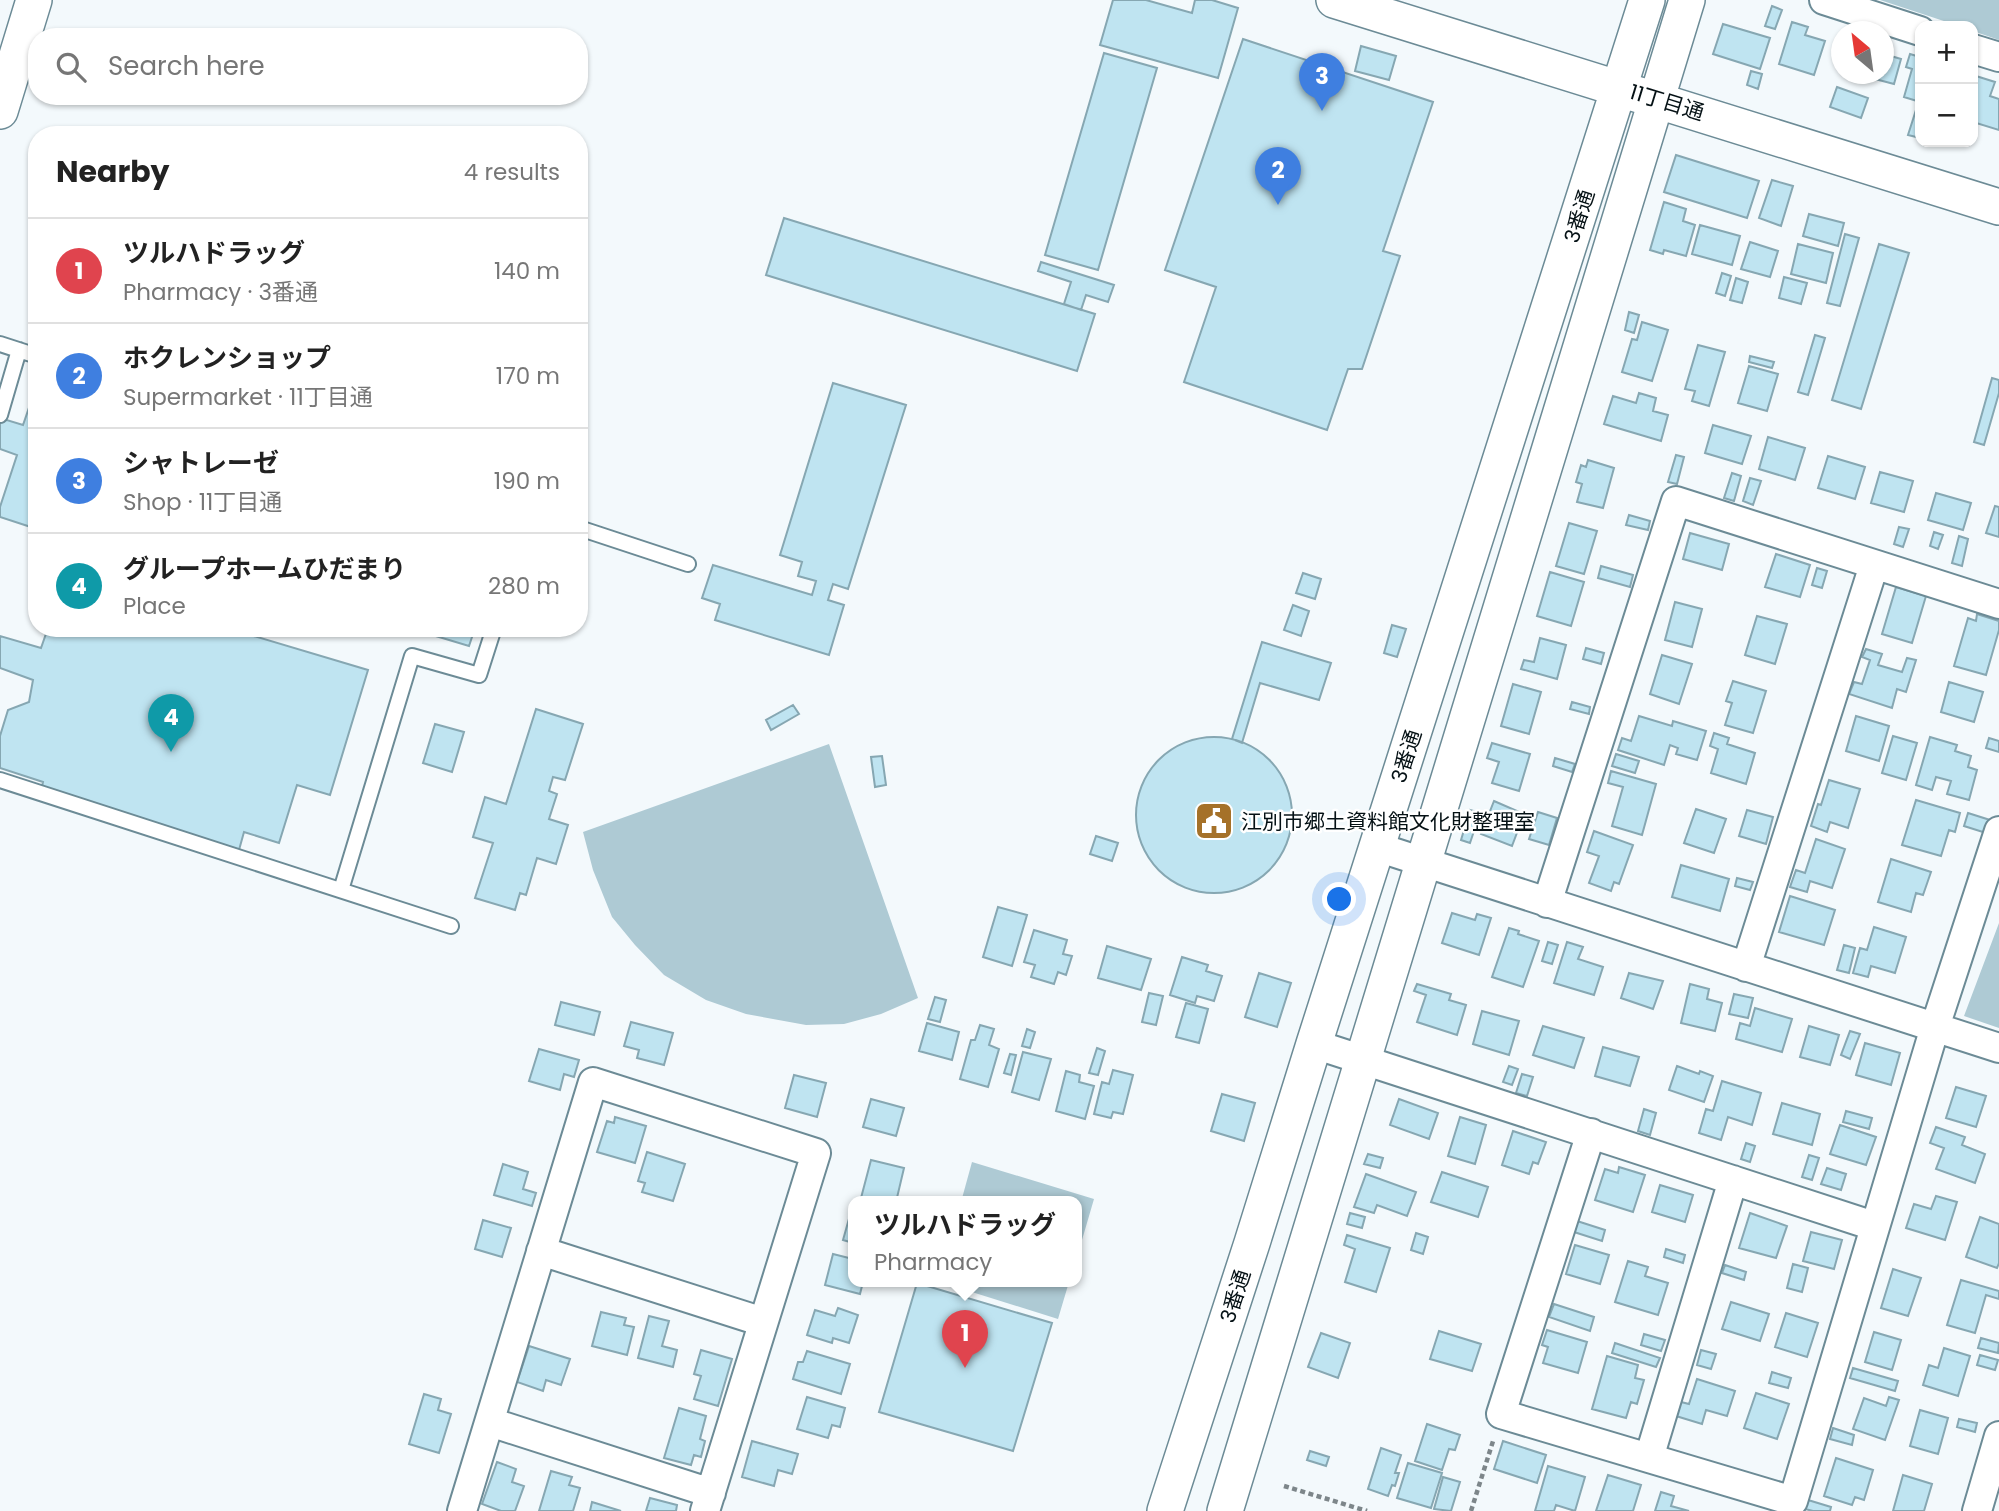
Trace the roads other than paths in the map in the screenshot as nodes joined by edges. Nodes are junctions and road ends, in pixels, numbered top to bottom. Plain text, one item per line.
1 (34, 0) edge
2 (1334, 0) edge
3 (1647, 0) edge
4 (1687, 0) edge
5 (1824, 0) edge
6 (1915, 29) edge
7 (1978, 50) edge
8 (1999, 57) edge
9 (1620, 88) junction
10 (1657, 99) junction
11 (0, 111) edge
12 (1999, 207) edge
13 (0, 344) edge
14 (19, 350) junction
15 (28, 353) edge
16 (0, 415) edge
17 (588, 530) edge
18 (688, 564) dead end
19 (1874, 565) junction
20 (1999, 604) edge
21 (491, 637) edge
22 (0, 780) edge
23 (1997, 843) edge
24 (1377, 847) junction
25 (1423, 863) junction
26 (341, 890) junction
27 (1547, 903) junction
28 (451, 926) dead end
29 (1746, 967) junction
30 (1935, 1027) junction
31 (1314, 1044) junction
32 (1999, 1048) edge
33 (1363, 1059) junction
34 (1591, 1133) junction
35 (1733, 1180) junction
36 (1874, 1226) junction
37 (541, 1251) junction
38 (763, 1322) junction
39 (489, 1422) junction
40 (1999, 1436) edge
41 (1648, 1458) junction
42 (708, 1502) edge
43 (462, 1511) edge
44 (1165, 1511) edge
45 (1225, 1511) edge
46 (1977, 1511) edge

1 - 11 street
2 - 9 street, 11丁目通
3 - 9 street, 3番通
4 - 10 street, 3番通
5 - 6 street
7 - 8 street
9 - 10 street, 11丁目通
9 - 24 street, 3番通
10 - 12 street, 11丁目通
10 - 25 street, 3番通
13 - 14 lane
14 - 15 lane
14 - 16 lane
17 - 18 lane
19 - 20 street
19 - 27 street
19 - 29 street
21 - 26 lane
22 - 26 lane
23 - 30 street
24 - 25 street
24 - 31 street, 3番通
25 - 27 street
25 - 33 street, 3番通
26 - 28 lane
27 - 29 street
29 - 30 street
30 - 32 street
30 - 36 street
31 - 33 street
31 - 44 street, 3番通
33 - 34 street
33 - 45 street, 3番通
34 - 35 street
34 - 41 street
35 - 36 street
35 - 41 street
36 - 41 street
37 - 38 street
37 - 38 street
37 - 39 street
38 - 42 street
39 - 42 street
39 - 43 street
40 - 46 street

